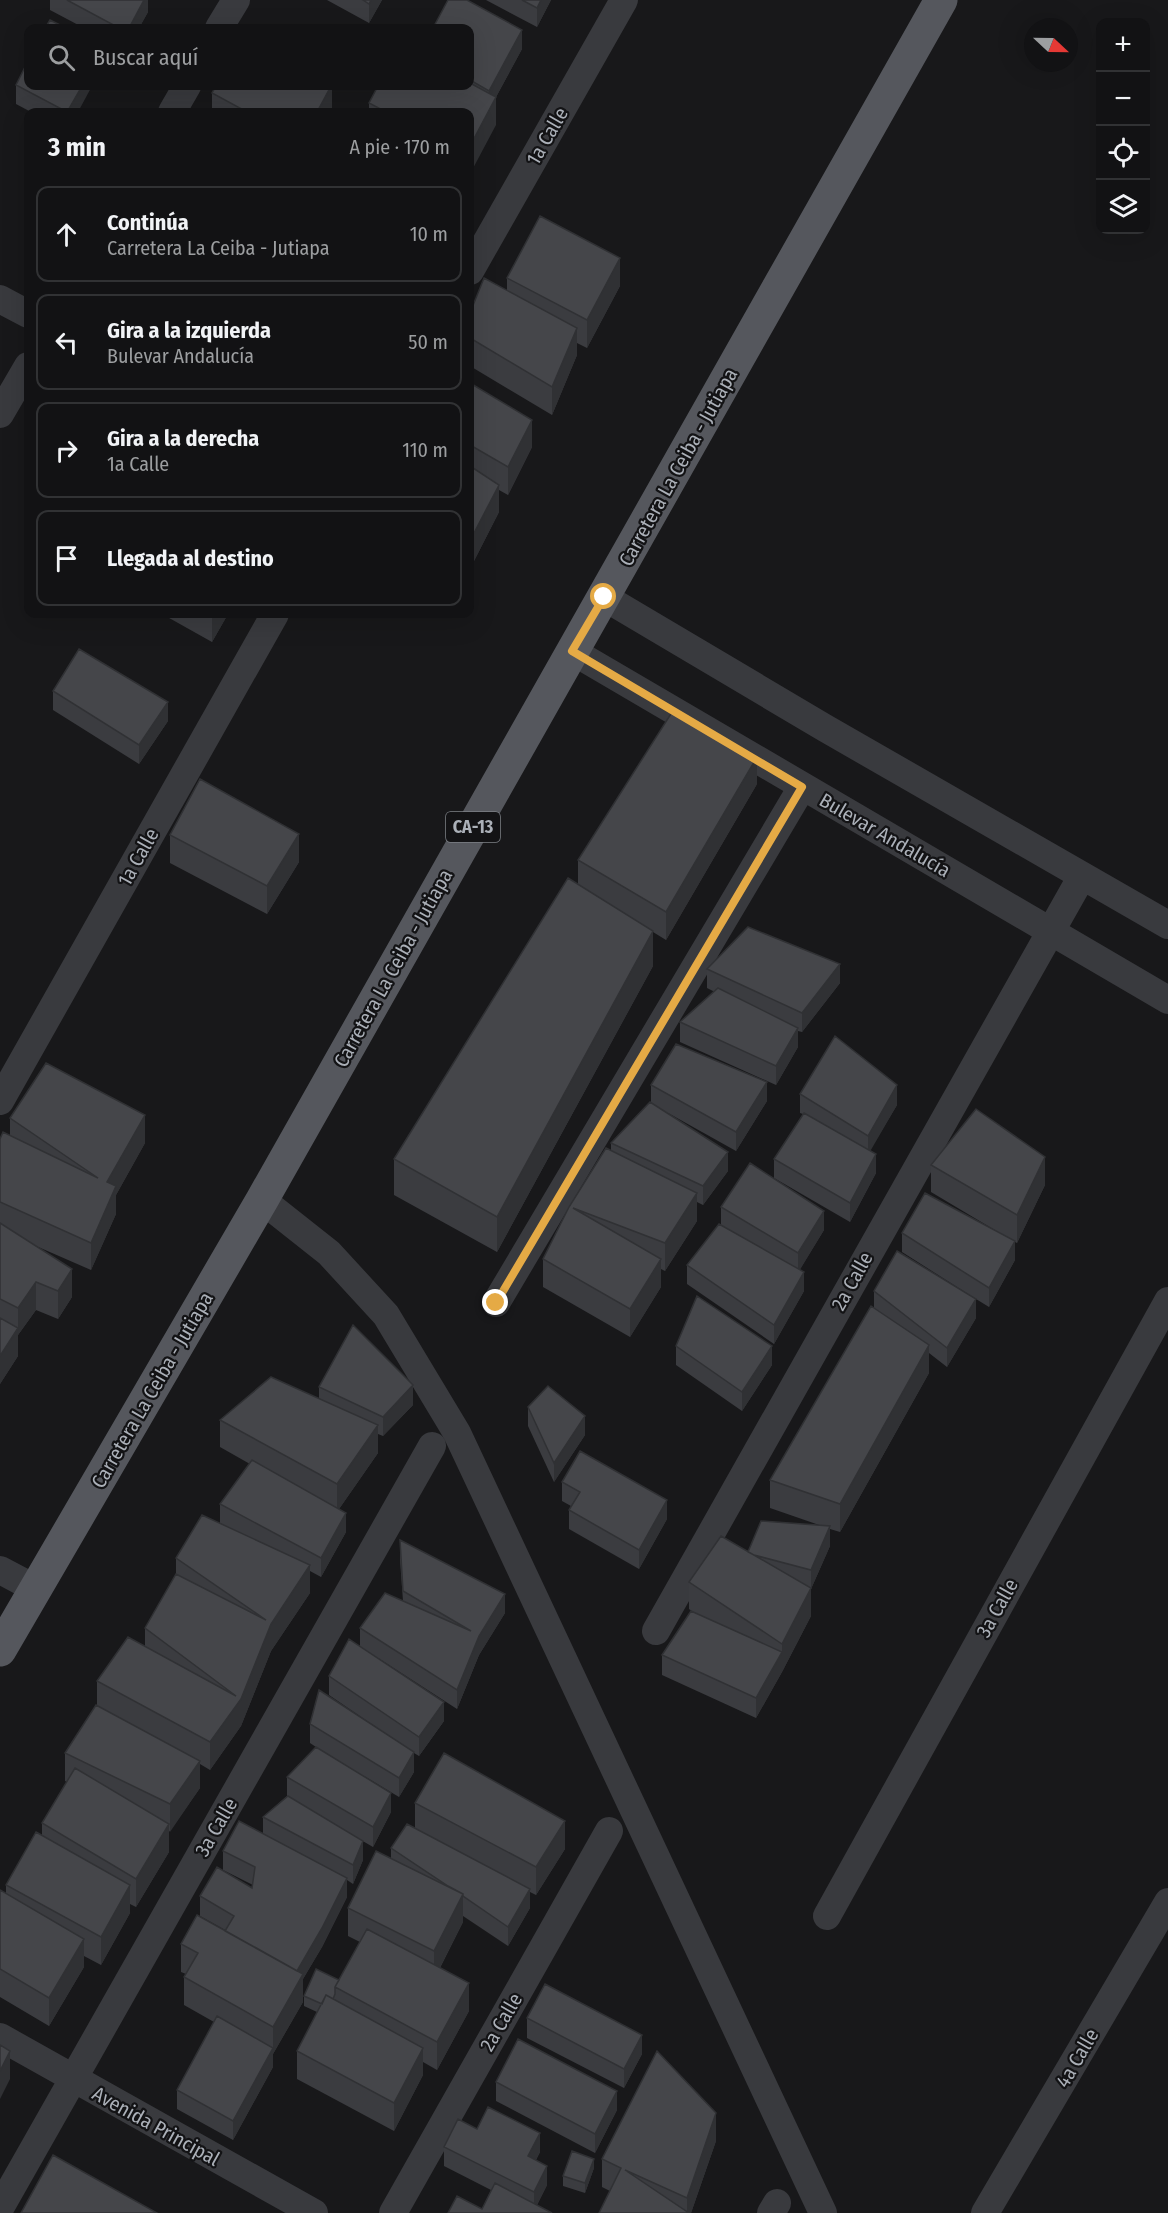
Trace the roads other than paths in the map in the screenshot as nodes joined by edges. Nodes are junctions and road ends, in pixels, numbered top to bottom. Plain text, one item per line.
1 (236, 0) edge
2 (624, 0) edge
3 (941, 0) edge
4 (221, 24) edge
5 (185, 90) edge
6 (174, 108) edge
7 (474, 264) edge
8 (0, 299) edge
9 (24, 312) edge
10 (24, 373) edge
11 (0, 414) edge
12 (604, 597) junction
13 (273, 618) edge
14 (572, 651) junction
15 (802, 787) junction
16 (1082, 876) junction
17 (1168, 925) edge
18 (1049, 930) junction
19 (1168, 1000) edge
20 (0, 1101) edge
21 (262, 1200) junction
22 (1168, 1301) edge
23 (496, 1303) dead end
24 (432, 1446) dead end
25 (0, 1570) edge
26 (36, 1588) junction
27 (656, 1631) dead end
28 (0, 1650) edge
29 (609, 1831) dead end
30 (1168, 1902) edge
31 (827, 1916) dead end
32 (0, 2037) edge
33 (73, 2079) junction
34 (0, 2208) edge
35 (314, 2213) edge
36 (393, 2213) edge
37 (824, 2213) edge
38 (985, 2213) edge

1 - 4 street
2 - 7 street, 1a Calle
3 - 12 main road, Carretera La Ceiba - Jutiapa / CA-13
5 - 6 street
8 - 9 street
10 - 11 street
12 - 14 main road, Carretera La Ceiba - Jutiapa / CA-13
12 - 16 street
13 - 20 street, 1a Calle
14 - 15 street, Bulevar Andalucía
14 - 21 main road, Carretera La Ceiba - Jutiapa / CA-13
15 - 18 street, Bulevar Andalucía
15 - 23 street
16 - 17 street
16 - 18 street, 2a Calle
18 - 19 street, Bulevar Andalucía
18 - 27 street, 2a Calle
21 - 26 main road, Carretera La Ceiba - Jutiapa / CA-13
21 - 37 street
22 - 31 street, 3a Calle
24 - 33 street, 3a Calle
25 - 26 street
26 - 28 main road, Carretera La Ceiba - Jutiapa / CA-13
29 - 36 street, 2a Calle
30 - 38 street, 4a Calle
32 - 33 street, Avenida Principal
33 - 34 street, 3a Calle
33 - 35 street, Avenida Principal

